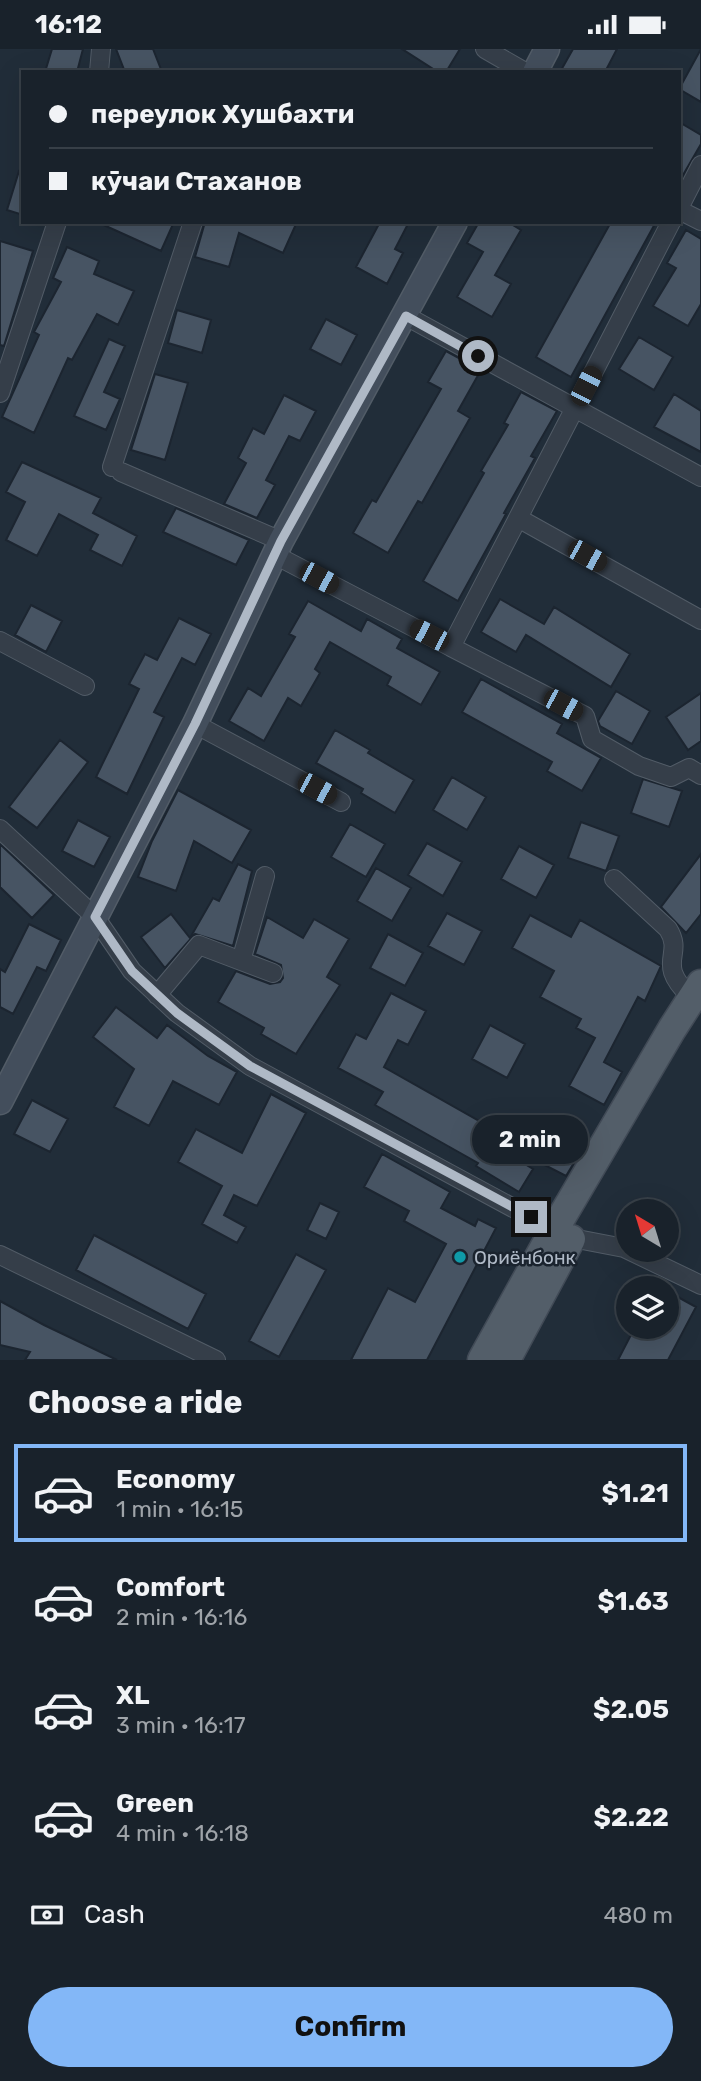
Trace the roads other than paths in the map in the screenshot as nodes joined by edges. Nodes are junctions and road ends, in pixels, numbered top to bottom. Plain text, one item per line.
1 (101, 49) edge
2 (485, 49) edge
3 (547, 49) edge
4 (99, 70) edge
5 (522, 70) edge
6 (536, 70) edge
7 (701, 165) edge
8 (681, 205) edge
9 (681, 210) edge
10 (701, 221) edge
11 (56, 224) edge
12 (192, 224) edge
13 (455, 224) edge
14 (670, 224) edge
15 (406, 316) junction
16 (0, 393) edge
17 (574, 410) junction
18 (701, 477) edge
19 (518, 518) junction
20 (278, 548) junction
21 (701, 620) edge
22 (0, 641) edge
23 (451, 647) junction
24 (85, 686) dead end
25 (195, 724) junction
26 (695, 771) edge
27 (341, 802) dead end
28 (0, 829) edge
29 (264, 876) dead end
30 (614, 879) dead end
31 (95, 917) junction
32 (241, 961) junction
33 (273, 973) dead end
34 (157, 995) junction
35 (698, 997) edge
36 (0, 1102) edge
37 (563, 1234) junction
38 (0, 1255) edge
39 (701, 1285) edge
40 (216, 1360) edge
41 (482, 1360) edge
42 (506, 1360) edge

1 - 4 street
2 - 5 street
3 - 6 street
7 - 8 street
9 - 10 street
11 - 16 street
12 - 20 street
13 - 15 street
14 - 17 street
15 - 17 street
15 - 20 street
17 - 18 street
17 - 19 street
19 - 21 street
19 - 23 street
20 - 23 street
20 - 25 street
22 - 24 street
23 - 26 street
25 - 27 street
25 - 31 street
28 - 31 street
29 - 32 street
30 - 35 street
31 - 34 street
31 - 36 street
32 - 33 street
32 - 34 street
34 - 37 street
35 - 37 main road
37 - 39 street
37 - 41 main road
37 - 42 main road
38 - 40 street

